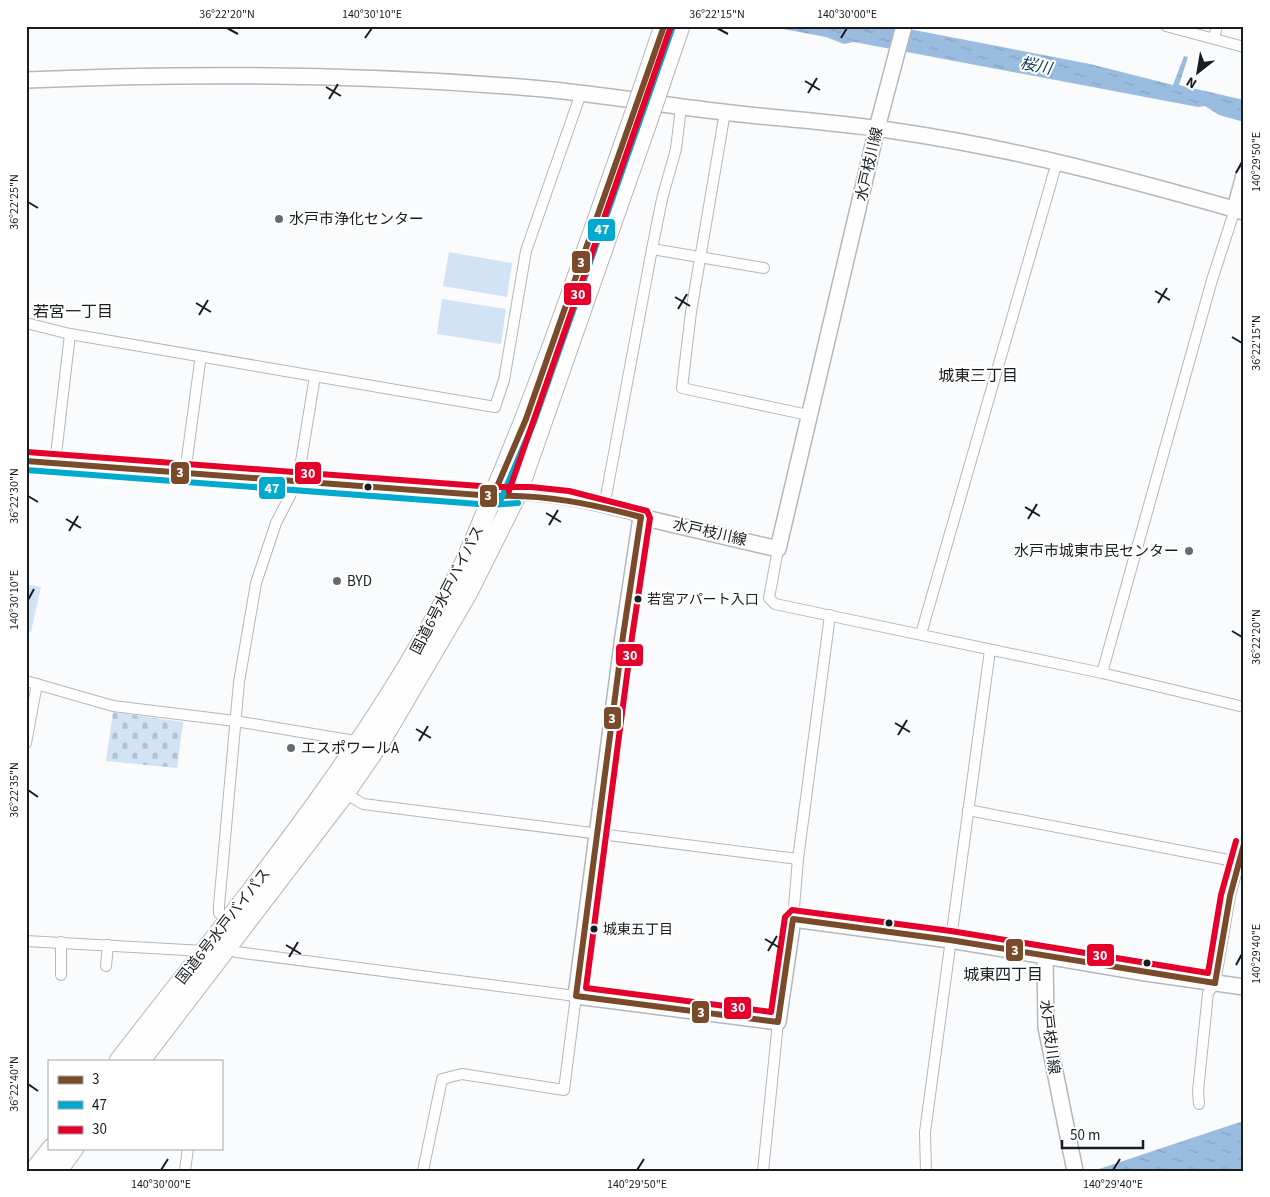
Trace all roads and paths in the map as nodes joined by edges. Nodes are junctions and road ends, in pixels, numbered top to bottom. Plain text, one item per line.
1 (664, 26) edge
2 (680, 26) edge
3 (904, 26) edge
4 (1166, 26) edge
5 (1217, 26) edge
6 (1214, 38) junction
7 (1244, 47) edge
8 (26, 80) edge
9 (581, 93) junction
10 (681, 107) junction
11 (726, 112) junction
12 (641, 119) junction
13 (877, 128) junction
14 (1057, 162) junction
15 (1244, 175) edge
16 (1239, 210) edge
17 (652, 249) junction
18 (700, 257) junction
19 (764, 268) dead end
20 (26, 323) edge
21 (70, 334) junction
22 (200, 362) dead end
23 (315, 376) junction
24 (808, 415) junction
25 (26, 461) edge
26 (55, 463) junction
27 (185, 473) junction
28 (298, 480) junction
29 (517, 494) junction
30 (493, 496) junction
31 (604, 507) junction
32 (641, 517) junction
33 (778, 549) junction
34 (830, 616) junction
35 (921, 634) junction
36 (990, 650) junction
37 (1102, 673) junction
38 (26, 681) edge
39 (37, 684) junction
40 (1244, 707) edge
41 (235, 721) junction
42 (360, 742) junction
43 (26, 743) edge
44 (345, 793) junction
45 (968, 810) junction
46 (597, 834) junction
47 (1244, 843) edge
48 (798, 860) junction
49 (1239, 862) junction
50 (793, 919) junction
51 (226, 921) junction
52 (950, 940) junction
53 (26, 941) edge
54 (61, 942) junction
55 (108, 945) junction
56 (214, 947) junction
57 (1045, 956) junction
58 (106, 966) dead end
59 (61, 975) dead end
60 (1215, 983) junction
61 (1244, 986) edge
62 (576, 996) junction
63 (778, 1022) junction
64 (120, 1060) edge
65 (141, 1060) edge
66 (1199, 1104) dead end
67 (50, 1150) edge
68 (188, 1150) edge
69 (72, 1158) edge
70 (34, 1171) edge
71 (57, 1171) edge
72 (185, 1171) edge
73 (423, 1171) edge
74 (763, 1171) edge
75 (926, 1171) edge
76 (1075, 1171) edge

1 - 12 highway, 国道6号水戸バイパス, bridge
2 - 12 highway, 国道6号水戸バイパス, bridge
3 - 13 main road, 水戸枝川線
4 - 6 street
5 - 6 street
6 - 7 street
8 - 9 main road
9 - 10 main road
9 - 23 street
10 - 11 main road
10 - 17 street
11 - 13 main road
11 - 18 street
12 - 29 highway, 国道6号水戸バイパス
12 - 30 highway, 国道6号水戸バイパス
13 - 14 main road
13 - 24 main road, 水戸枝川線
14 - 16 main road
14 - 35 street
15 - 16 main road
16 - 37 street
17 - 18 street
17 - 31 street
18 - 19 street
18 - 24 street
20 - 21 street
21 - 23 street
21 - 26 street
22 - 27 street
23 - 28 street
24 - 33 main road, 水戸枝川線
25 - 26 street
26 - 27 street
27 - 28 street
28 - 30 street
28 - 41 street
29 - 30 street
29 - 31 street
29 - 44 highway, 国道6号水戸バイパス
30 - 42 highway, 国道6号水戸バイパス
31 - 32 street
32 - 33 main road, 水戸枝川線
32 - 46 main road
33 - 34 street
34 - 35 street
34 - 48 street
35 - 36 street
36 - 37 street
36 - 45 street
37 - 40 street
38 - 39 street
39 - 41 street
39 - 43 street
41 - 42 street
41 - 51 street
42 - 51 highway, 国道6号水戸バイパス
44 - 46 street
44 - 56 highway, 国道6号水戸バイパス
45 - 49 street
45 - 52 street
46 - 48 street
46 - 62 main road
47 - 49 street
48 - 50 street
49 - 60 street
50 - 52 main road
50 - 63 main road
51 - 56 highway, 国道6号水戸バイパス
52 - 57 main road
52 - 75 street
53 - 54 street
54 - 55 street
54 - 59 street
55 - 56 street
55 - 58 street
56 - 62 street
56 - 64 highway, 国道6号水戸バイパス
56 - 65 highway, 国道6号水戸バイパス
57 - 60 main road
57 - 76 main road, 水戸枝川線
60 - 61 main road
60 - 66 street
62 - 63 main road
62 - 73 street
63 - 74 street
67 - 70 highway
68 - 72 street
69 - 71 highway

